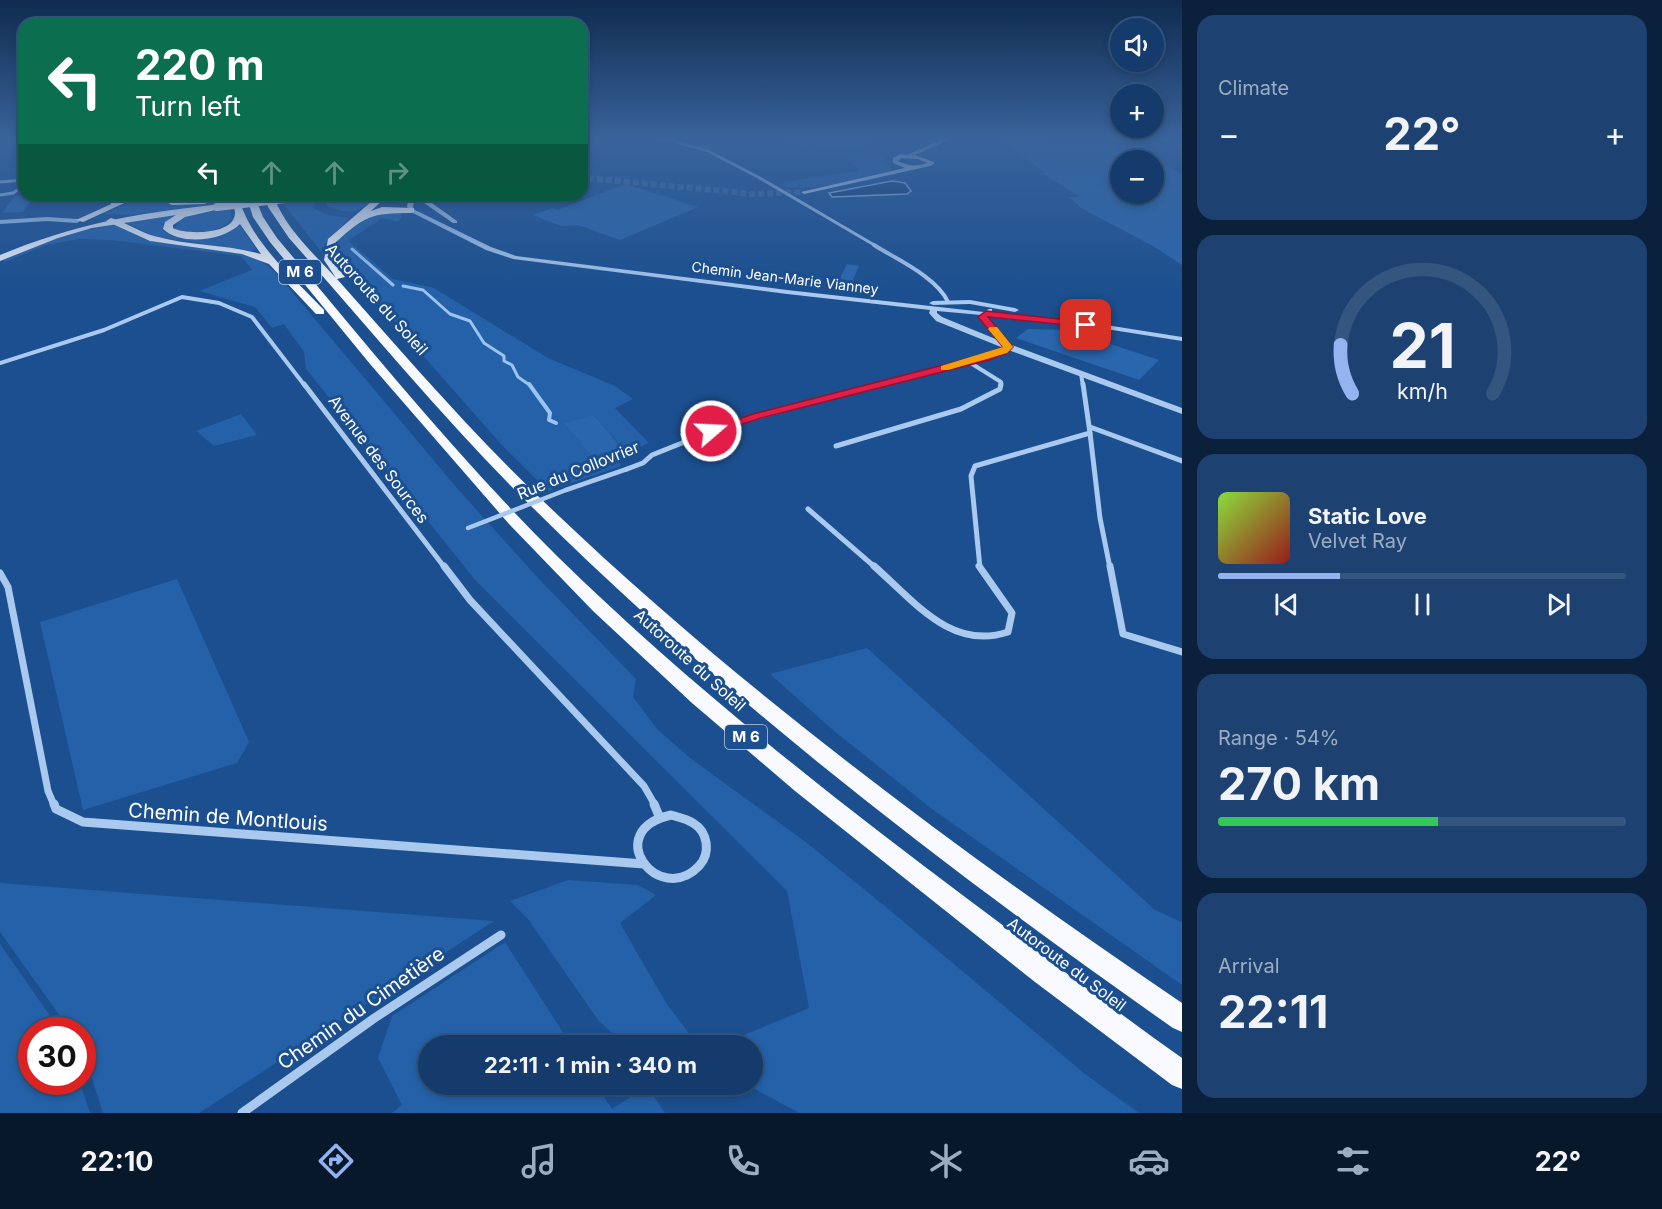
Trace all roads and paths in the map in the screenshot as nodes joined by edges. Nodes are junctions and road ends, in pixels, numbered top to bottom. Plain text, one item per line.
1 (18, 190) edge
2 (781, 190) edge
3 (814, 190) edge
4 (804, 192) tunnel mouth
5 (0, 195) edge
6 (123, 201) edge
7 (168, 201) edge
8 (204, 201) edge
9 (235, 201) edge
10 (252, 201) edge
11 (267, 201) edge
12 (271, 201) edge
13 (377, 201) edge
14 (410, 201) edge
15 (426, 201) edge
16 (114, 202) edge
17 (217, 207) junction
18 (411, 210) junction
19 (238, 214) junction
20 (74, 221) junction
21 (111, 221) junction
22 (0, 222) edge
23 (348, 225) junction
24 (0, 255) edge
25 (274, 262) junction
26 (589, 262) junction
27 (568, 265) junction
28 (948, 302) junction
29 (994, 306) junction
30 (934, 309) junction
31 (986, 314) junction
32 (1182, 334) edge
33 (383, 336) junction
34 (1182, 339) edge
35 (360, 344) junction
36 (1008, 347) junction
37 (969, 362) junction
38 (0, 363) edge
39 (1081, 374) junction
40 (1182, 411) edge
41 (1090, 430) junction
42 (836, 447) dead end
43 (1182, 461) edge
44 (627, 468) joint
45 (807, 509) dead end
46 (468, 528) dead end
47 (0, 573) edge
48 (1182, 652) edge
49 (659, 816) junction
50 (644, 864) junction
51 (501, 935) dead end
52 (1182, 1019) edge
53 (1182, 1075) edge
54 (242, 1113) edge

1 - 5 street
2 - 28 street
3 - 4 main road
6 - 20 main road
7 - 8 highway
9 - 19 highway
10 - 35 highway, Autoroute du Soleil / M 6
11 - 17 main road, bridge
12 - 33 highway, Autoroute du Soleil / M 6
13 - 23 highway
14 - 18 street
15 - 26 street, Chemin Jean-Marie Vianney
16 - 20 main road
17 - 19 highway
17 - 21 main road
18 - 23 highway
18 - 27 street, Chemin Jean-Marie Vianney
19 - 25 highway
20 - 22 street
20 - 24 main road
21 - 24 main road
21 - 25 highway
23 - 33 highway
25 - 35 highway
26 - 27 street
26 - 28 street, Chemin Jean-Marie Vianney
27 - 30 street, Chemin Jean-Marie Vianney
28 - 29 street, Chemin Jean-Marie Vianney
28 - 30 street
29 - 31 street
29 - 32 street, Chemin Jean-Marie Vianney
30 - 31 street, Chemin Jean-Marie Vianney
30 - 36 street
31 - 34 street, Chemin Jean-Marie Vianney
31 - 36 street
33 - 52 highway, Autoroute du Soleil / M 6
35 - 53 highway, Autoroute du Soleil / M 6
36 - 37 street, Rue du Collovrier
36 - 39 street
37 - 42 street
37 - 44 street, Rue du Collovrier
38 - 49 street, Avenue des Sources
39 - 40 street
39 - 41 street
41 - 43 street
41 - 45 street
41 - 48 street
44 - 46 street, Rue du Collovrier, bridge
47 - 50 street, Chemin de Montlouis
49 - 50 street
49 - 50 street
51 - 54 street, Chemin du Cimetière

